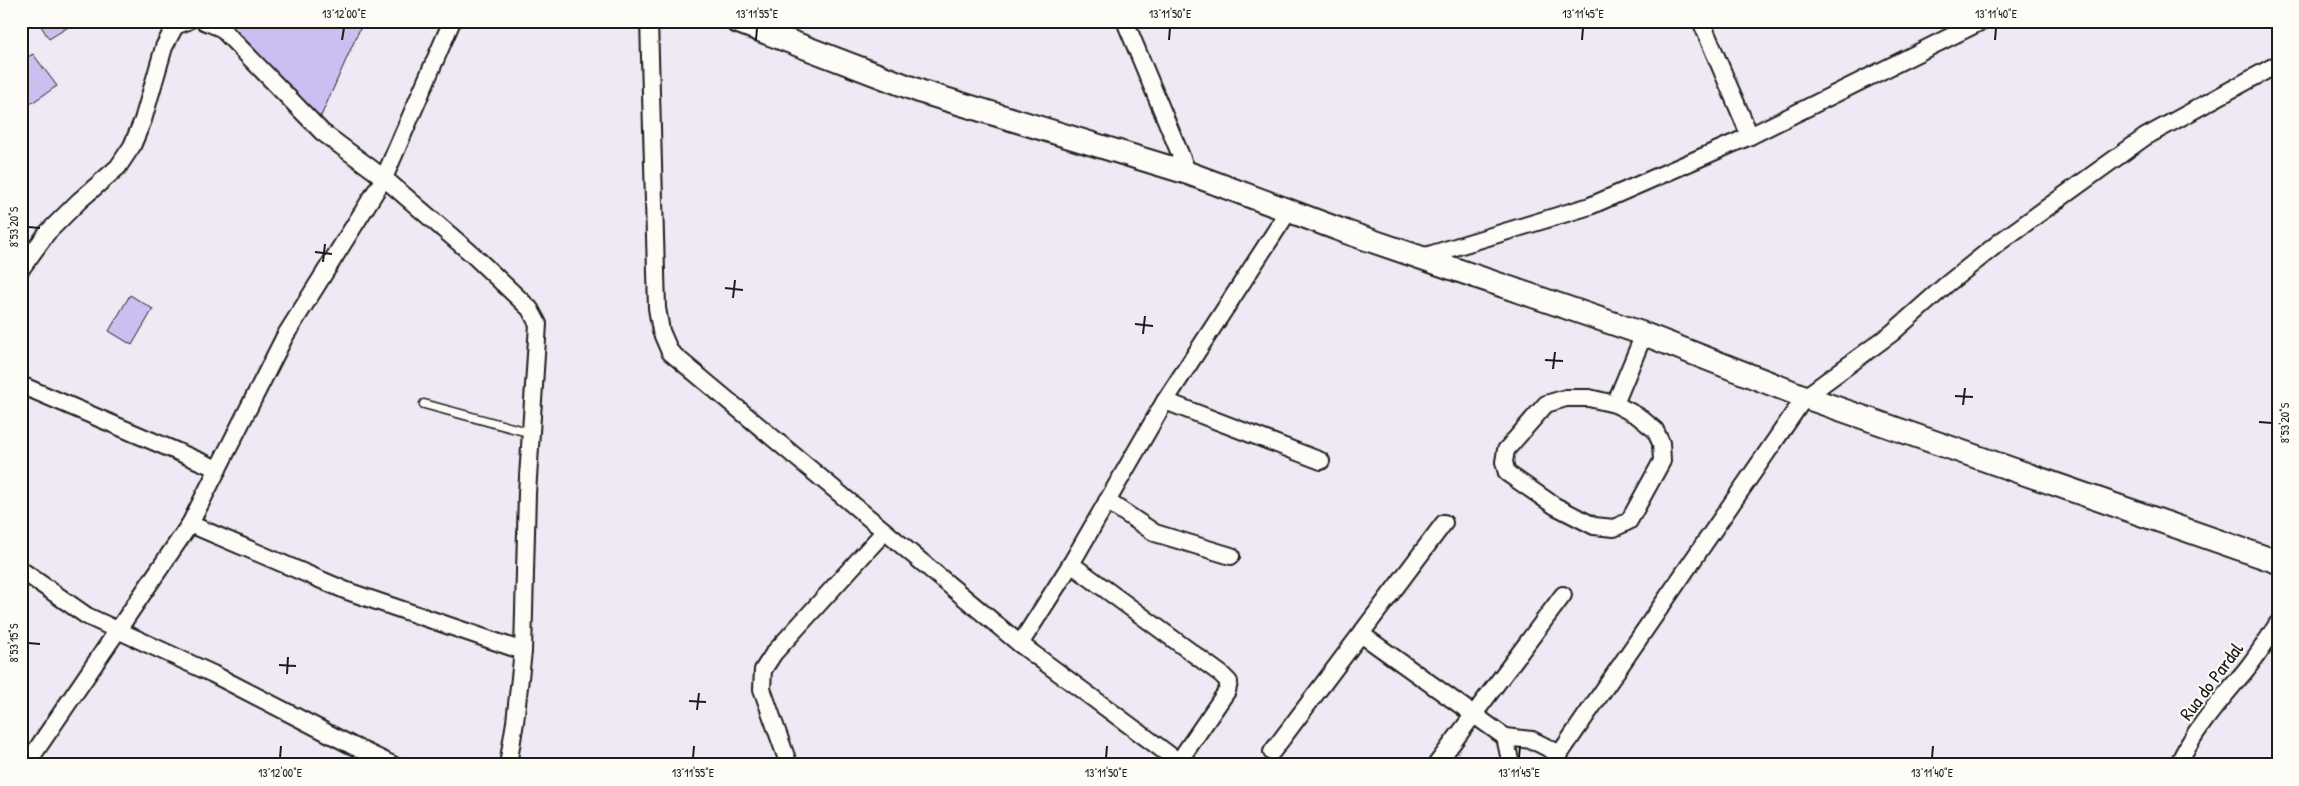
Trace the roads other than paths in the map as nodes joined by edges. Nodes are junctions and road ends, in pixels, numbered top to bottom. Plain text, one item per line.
1 (188, 21) edge
2 (204, 21) edge
3 (452, 21) edge
4 (649, 21) edge
5 (736, 21) edge
6 (1125, 21) edge
7 (1701, 21) edge
8 (1982, 21) edge
9 (2278, 64) edge
10 (1750, 136) junction
11 (1188, 173) junction
12 (384, 178) junction
13 (1288, 212) junction
14 (1419, 258) junction
15 (21, 269) edge
16 (1644, 334) junction
17 (21, 385) edge
18 (1806, 397) junction
19 (1165, 400) junction
20 (424, 404) dead end
21 (1614, 404) junction
22 (532, 433) junction
23 (1321, 461) dead end
24 (218, 469) junction
25 (1107, 501) junction
26 (1444, 523) dead end
27 (190, 524) junction
28 (884, 532) junction
29 (1231, 556) dead end
30 (2278, 562) edge
31 (1071, 564) junction
32 (21, 570) edge
33 (1563, 595) dead end
34 (2278, 623) edge
35 (118, 631) junction
36 (1361, 634) junction
37 (1020, 644) junction
38 (522, 651) junction
39 (1473, 715) junction
40 (1505, 738) junction
41 (1272, 752) dead end
42 (1556, 759) edge
43 (1181, 763) edge
44 (26, 765) edge
45 (393, 765) edge
46 (508, 765) edge
47 (789, 765) edge
48 (1436, 765) edge
49 (1511, 765) edge
50 (2178, 765) edge

1 - 15 street
2 - 12 street
3 - 12 street
4 - 28 street
5 - 11 main road
6 - 11 street
7 - 10 street
8 - 10 street
9 - 18 street
10 - 14 street
11 - 13 main road
12 - 22 street
12 - 24 street
13 - 14 main road
13 - 19 street
14 - 16 main road
16 - 18 main road
16 - 21 street
17 - 24 street
18 - 30 main road
18 - 42 street
19 - 23 street
19 - 25 street
20 - 22 lane
21 - 21 street
22 - 38 street
24 - 27 street
25 - 29 street
25 - 31 street
26 - 36 street
27 - 35 street
27 - 38 street
28 - 37 street
28 - 47 street
31 - 37 street
31 - 43 street
32 - 35 street
33 - 39 street
34 - 50 street, Rua do Pardal
35 - 44 street
35 - 45 street
36 - 39 street
36 - 41 street
37 - 43 street
38 - 46 street
39 - 40 street
39 - 48 street
40 - 42 street
40 - 49 street

